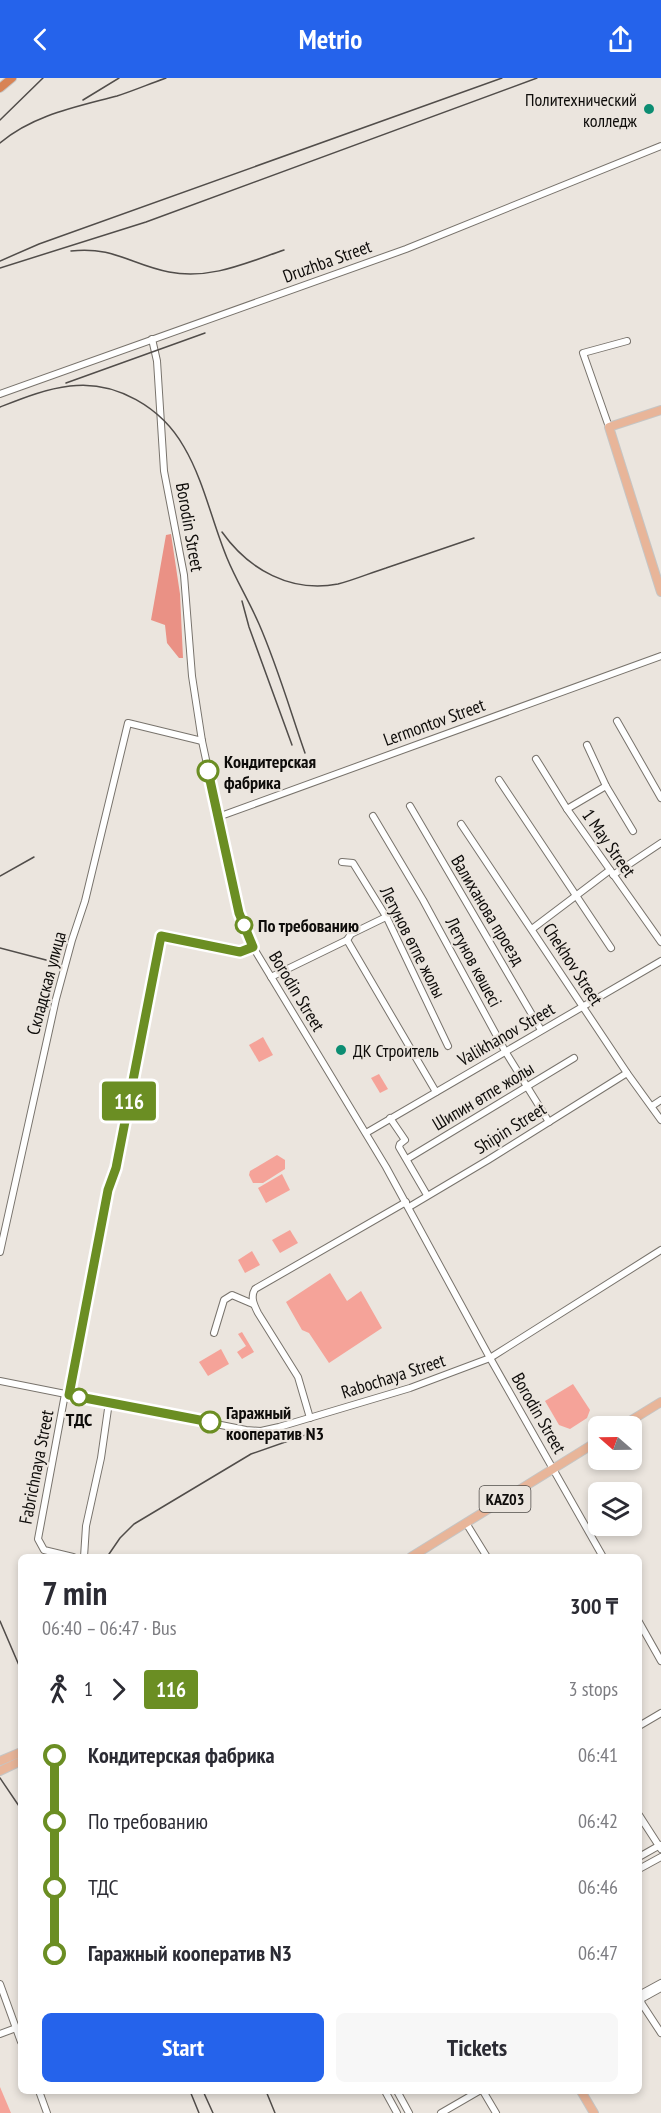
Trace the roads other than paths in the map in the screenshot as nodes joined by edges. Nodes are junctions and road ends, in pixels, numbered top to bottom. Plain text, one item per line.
1 (12, 78) edge
2 (0, 88) edge
3 (661, 146) edge
4 (152, 339) junction
5 (627, 341) dead end
6 (0, 394) edge
7 (661, 410) edge
8 (609, 428) junction
9 (661, 592) edge
10 (661, 656) edge
11 (617, 721) dead end
12 (202, 741) junction
13 (587, 745) dead end
14 (536, 759) dead end
15 (499, 780) dead end
16 (606, 786) junction
17 (661, 798) edge
18 (410, 806) dead end
19 (567, 809) junction
20 (373, 816) dead end
21 (218, 817) junction
22 (461, 824) dead end
23 (633, 831) dead end
24 (661, 843) edge
25 (342, 862) dead end
26 (612, 873) junction
27 (578, 897) junction
28 (386, 917) junction
29 (532, 929) junction
30 (347, 940) junction
31 (661, 942) edge
32 (253, 947) junction
33 (611, 948) dead end
34 (661, 961) edge
35 (271, 977) junction
36 (584, 1006) junction
37 (542, 1030) junction
38 (448, 1046) dead end
39 (505, 1051) junction
40 (574, 1058) dead end
41 (627, 1073) junction
42 (527, 1087) junction
43 (436, 1092) junction
44 (661, 1100) edge
45 (651, 1106) junction
46 (390, 1118) junction
47 (661, 1120) edge
48 (549, 1122) junction
49 (366, 1133) junction
50 (406, 1159) junction
51 (428, 1195) junction
52 (407, 1205) junction
53 (661, 1250) edge
54 (0, 1251) edge
55 (252, 1294) junction
56 (232, 1295) junction
57 (254, 1304) junction
58 (214, 1333) dead end
59 (490, 1358) junction
60 (0, 1381) edge
61 (67, 1395) junction
62 (109, 1402) junction
63 (661, 1402) edge
64 (638, 1416) edge
65 (310, 1418) junction
66 (588, 1447) edge
67 (553, 1469) junction
68 (466, 1523) junction
69 (61, 1554) edge
70 (84, 1554) edge
71 (416, 1554) edge
72 (485, 1554) edge
73 (601, 1554) edge
74 (642, 1627) edge
75 (661, 1661) edge
76 (661, 1713) edge
77 (642, 1724) edge
78 (18, 1753) edge
79 (0, 1761) edge
80 (18, 1762) edge
81 (0, 1771) edge
82 (642, 1820) edge
83 (660, 1847) edge
84 (642, 1856) edge
85 (661, 1857) edge
86 (642, 1867) edge
87 (661, 1983) edge
88 (0, 1984) edge
89 (661, 1988) edge
90 (642, 1997) edge
91 (642, 1997) edge
92 (642, 2001) edge
93 (16, 2028) junction
94 (661, 2033) edge
95 (0, 2034) edge
96 (18, 2034) edge
97 (40, 2094) edge
98 (387, 2094) edge
99 (399, 2094) edge
100 (476, 2094) edge
101 (483, 2094) edge
102 (583, 2094) edge
103 (47, 2113) edge
104 (397, 2113) edge
105 (410, 2113) edge
106 (441, 2113) edge
107 (496, 2113) edge
108 (594, 2113) edge

1 - 2 highway
3 - 4 street, Druzhba Street
4 - 6 street, Druzhba Street
4 - 12 street, Borodin Street
5 - 8 street
7 - 8 main road
8 - 9 main road
10 - 21 street, Lermontov Street
11 - 17 street
12 - 21 street, Borodin Street
12 - 54 street, Складская улица
13 - 16 street
14 - 19 street, 1 May Street
15 - 27 street
16 - 19 street
16 - 23 street
18 - 37 street, Валиханова проезд
19 - 26 street, 1 May Street
20 - 39 street, Летунов көшесі
21 - 32 street, Borodin Street
22 - 29 street, Chekhov Street
24 - 26 street
25 - 28 street, Летунов өтпе жолы
26 - 27 street
26 - 31 street, 1 May Street
27 - 29 street
27 - 33 street
28 - 30 street
28 - 38 street, Летунов өтпе жолы
29 - 36 street, Chekhov Street
30 - 35 street
30 - 43 street
32 - 35 street, Borodin Street
32 - 61 street, Fabrichnaya Street
34 - 36 street, Valikhanov Street
35 - 49 street, Borodin Street
36 - 37 street, Valikhanov Street
36 - 41 street, Chekhov Street
37 - 39 street, Valikhanov Street
39 - 42 street, Летунов көшесі
39 - 43 street, Valikhanov Street
40 - 42 street, Шипин өтпе жолы
41 - 45 street, Chekhov Street
41 - 48 street, Shipin Street
42 - 48 street, Летунов көшесі
42 - 50 street, Шипин өтпе жолы
43 - 46 street, Valikhanov Street
44 - 45 street
45 - 47 street, Chekhov Street
46 - 49 street, Valikhanov Street
46 - 50 street
48 - 51 street, Shipin Street
49 - 52 street, Borodin Street
50 - 51 street
51 - 52 street, Shipin Street
52 - 55 street, Shipin Street
52 - 59 street, Borodin Street
53 - 59 street, Rabochaya Street
55 - 56 street
55 - 57 street
56 - 57 street
56 - 58 street
57 - 65 street
59 - 65 street, Rabochaya Street
59 - 67 street, Borodin Street
60 - 61 street, Rabochaya Street
61 - 62 street, Rabochaya Street
61 - 69 street, Fabrichnaya Street
62 - 65 street, Rabochaya Street
62 - 70 street
63 - 64 main road
66 - 67 main road, KАZ03
67 - 68 main road, KАZ03
67 - 73 street, Borodin Street
68 - 71 main road, KАZ03
68 - 72 street
74 - 75 street
76 - 77 street
78 - 79 main road
80 - 81 main road
82 - 83 street
83 - 84 street
85 - 86 street
87 - 90 street
88 - 93 street
89 - 91 street
92 - 94 street
93 - 95 street
93 - 96 street
97 - 103 street
98 - 104 street
99 - 105 street
100 - 106 street
101 - 107 street
102 - 108 main road

